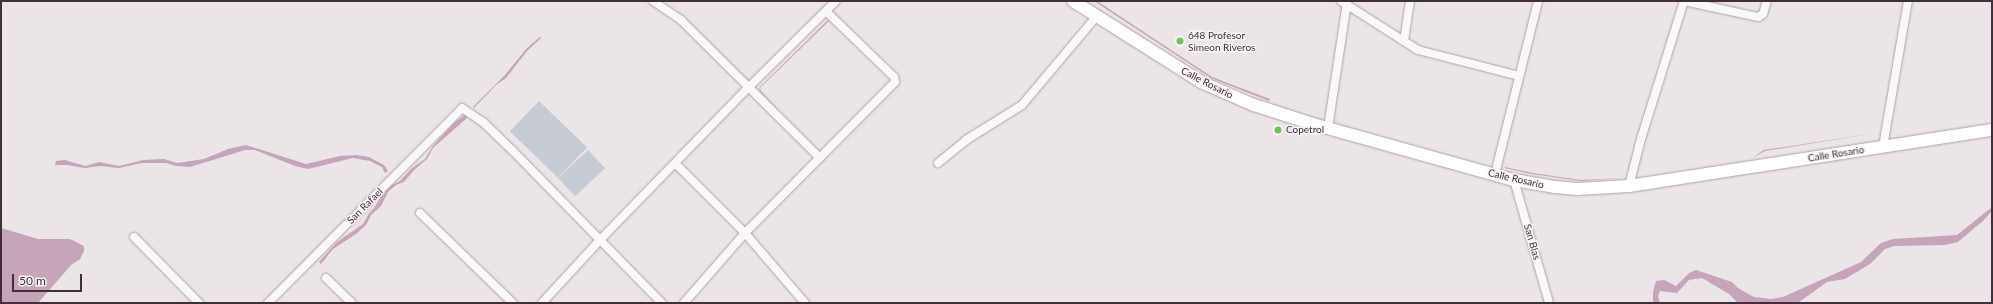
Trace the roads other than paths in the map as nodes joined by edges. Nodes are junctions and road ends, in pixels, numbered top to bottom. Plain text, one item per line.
1 (653, 1) edge
2 (836, 1) edge
3 (1073, 1) edge
4 (1410, 1) edge
5 (1538, 1) edge
6 (1684, 1) edge
7 (1767, 1) edge
8 (1908, 1) edge
9 (1344, 2) edge
10 (826, 12) junction
11 (1096, 17) junction
12 (1404, 41) junction
13 (1519, 76) junction
14 (749, 87) junction
15 (1328, 128) junction
16 (1992, 130) edge
17 (1883, 147) junction
18 (820, 158) junction
19 (938, 162) dead end
20 (676, 164) junction
21 (1495, 174) junction
22 (1514, 180) junction
23 (1629, 186) junction
24 (420, 213) dead end
25 (745, 234) junction
26 (134, 237) dead end
27 (600, 240) junction
28 (326, 278) dead end
29 (199, 303) edge
30 (268, 303) edge
31 (352, 303) edge
32 (513, 303) edge
33 (542, 303) edge
34 (662, 303) edge
35 (684, 303) edge
36 (805, 303) edge
37 (1549, 303) edge

1 - 14 street
2 - 10 street
3 - 11 main road, Calle Rosario
4 - 12 street
5 - 13 street
6 - 7 street
6 - 23 street
8 - 17 street
9 - 12 street
9 - 15 street
10 - 14 street
10 - 18 street
11 - 15 main road, Calle Rosario
11 - 19 street
12 - 13 street
13 - 21 street
14 - 18 street
14 - 20 street
15 - 21 main road, Calle Rosario
16 - 17 main road, Calle Rosario
17 - 23 main road, Calle Rosario
18 - 25 street
20 - 25 street
20 - 27 street
21 - 22 main road, Calle Rosario
22 - 23 main road, Calle Rosario
22 - 37 street, San Blas
24 - 32 street
25 - 35 street
25 - 36 street
26 - 29 street
27 - 30 street, San Rafael
27 - 33 street
27 - 34 street
28 - 31 street

